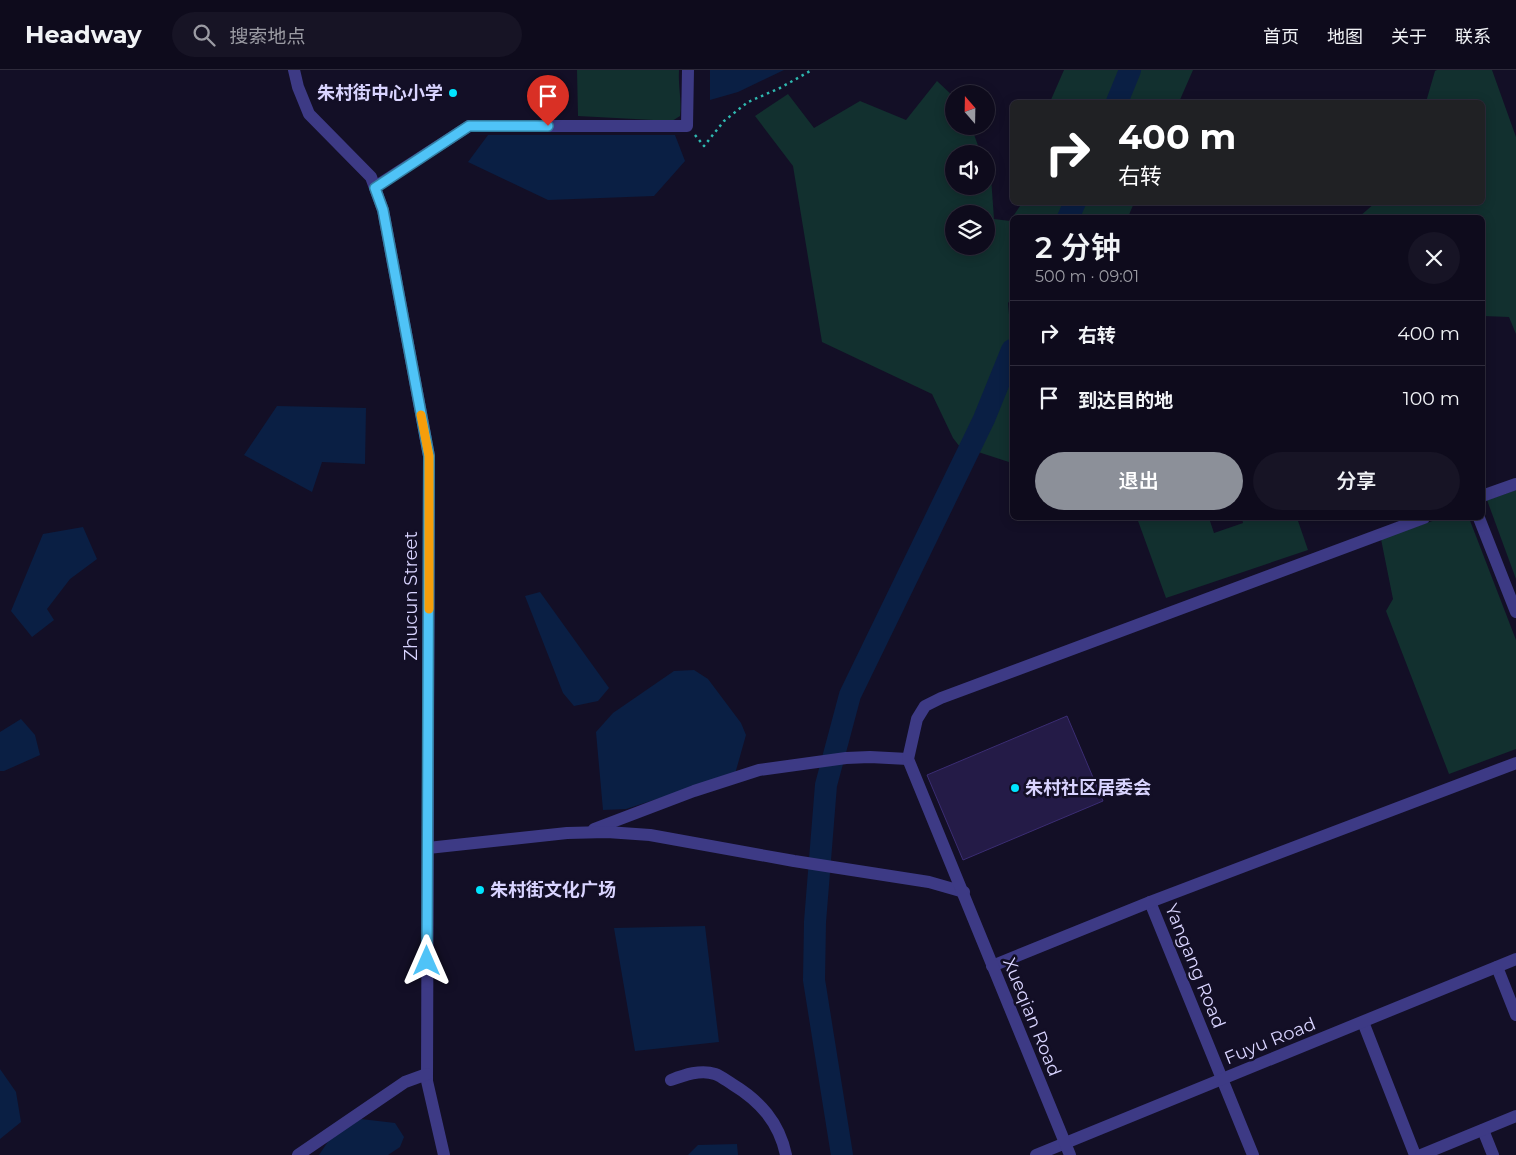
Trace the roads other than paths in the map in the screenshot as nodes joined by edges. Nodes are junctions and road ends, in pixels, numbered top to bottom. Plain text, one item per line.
1 (294, 70) edge
2 (688, 70) edge
3 (375, 188) junction
4 (1516, 484) edge
5 (1485, 495) edge
6 (1419, 520) edge
7 (1480, 520) edge
8 (1516, 612) edge
9 (908, 759) junction
10 (1516, 763) edge
11 (586, 832) junction
12 (428, 848) junction
13 (964, 892) junction
14 (1150, 902) junction
15 (1516, 960) edge
16 (992, 966) junction
17 (1497, 967) junction
18 (1516, 1014) edge
19 (1363, 1022) junction
20 (427, 1074) junction
21 (1223, 1079) junction
22 (671, 1080) dead end
23 (1516, 1116) edge
24 (1483, 1130) junction
25 (1067, 1149) edge
26 (298, 1155) edge
27 (444, 1155) edge
28 (786, 1155) edge
29 (1036, 1155) edge
30 (1253, 1155) edge
31 (1415, 1155) edge
32 (1421, 1155) edge
33 (1493, 1155) edge

1 - 3 street, Zhucun Street
2 - 3 street
3 - 12 street, Zhucun Street
4 - 5 street
6 - 9 street
7 - 8 street
9 - 11 street
9 - 13 street, Xueqian Road
10 - 14 street
11 - 12 street
11 - 13 street
12 - 20 street, Zhucun Street
13 - 16 street, Xueqian Road
14 - 16 street
14 - 21 street, Yangang Road
15 - 17 street, Fuyu Road
16 - 25 street, Xueqian Road
17 - 18 street
17 - 19 street, Fuyu Road
19 - 21 street, Fuyu Road
19 - 31 street
20 - 26 street
20 - 27 street, Zhucun Street
21 - 25 street, Fuyu Road
21 - 30 street, Yangang Road
22 - 28 street
23 - 24 street
24 - 32 street
24 - 33 street
25 - 29 street, Fuyu Road

